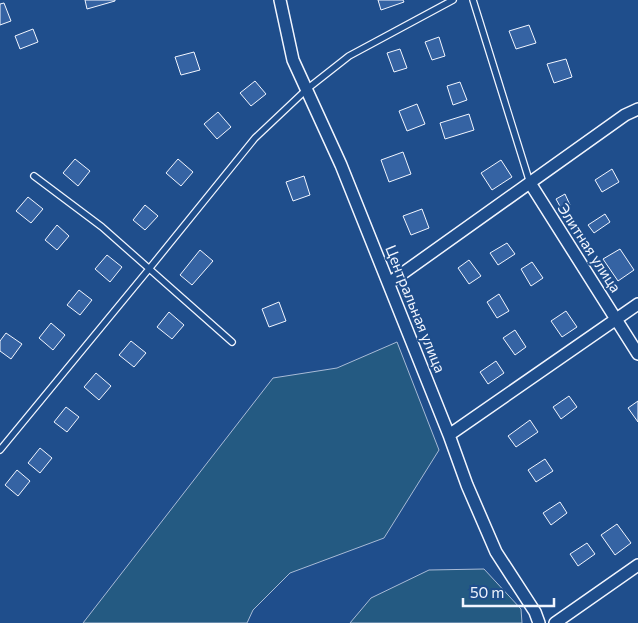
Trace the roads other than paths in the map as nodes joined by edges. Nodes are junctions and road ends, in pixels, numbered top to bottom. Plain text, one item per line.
1 (280, 0) edge
2 (453, 0) edge
3 (473, 0) edge
4 (307, 89) junction
5 (638, 109) edge
6 (34, 176) dead end
7 (530, 183) junction
8 (149, 269) junction
9 (389, 283) junction
10 (638, 304) edge
11 (616, 319) junction
12 (232, 342) dead end
13 (638, 354) edge
14 (449, 435) junction
15 (0, 450) edge
16 (638, 565) edge
17 (539, 623) edge
18 (555, 623) edge

1 - 4 street, Центральная улица
2 - 4 lane
3 - 7 lane
4 - 8 lane
4 - 9 street, Центральная улица
5 - 7 street
6 - 8 lane
7 - 9 street
7 - 11 street, Элитная улица
8 - 12 lane
8 - 15 lane
9 - 14 street, Центральная улица
10 - 11 street
11 - 13 street, Элитная улица
11 - 14 street
14 - 17 street, Центральная улица
16 - 18 street

